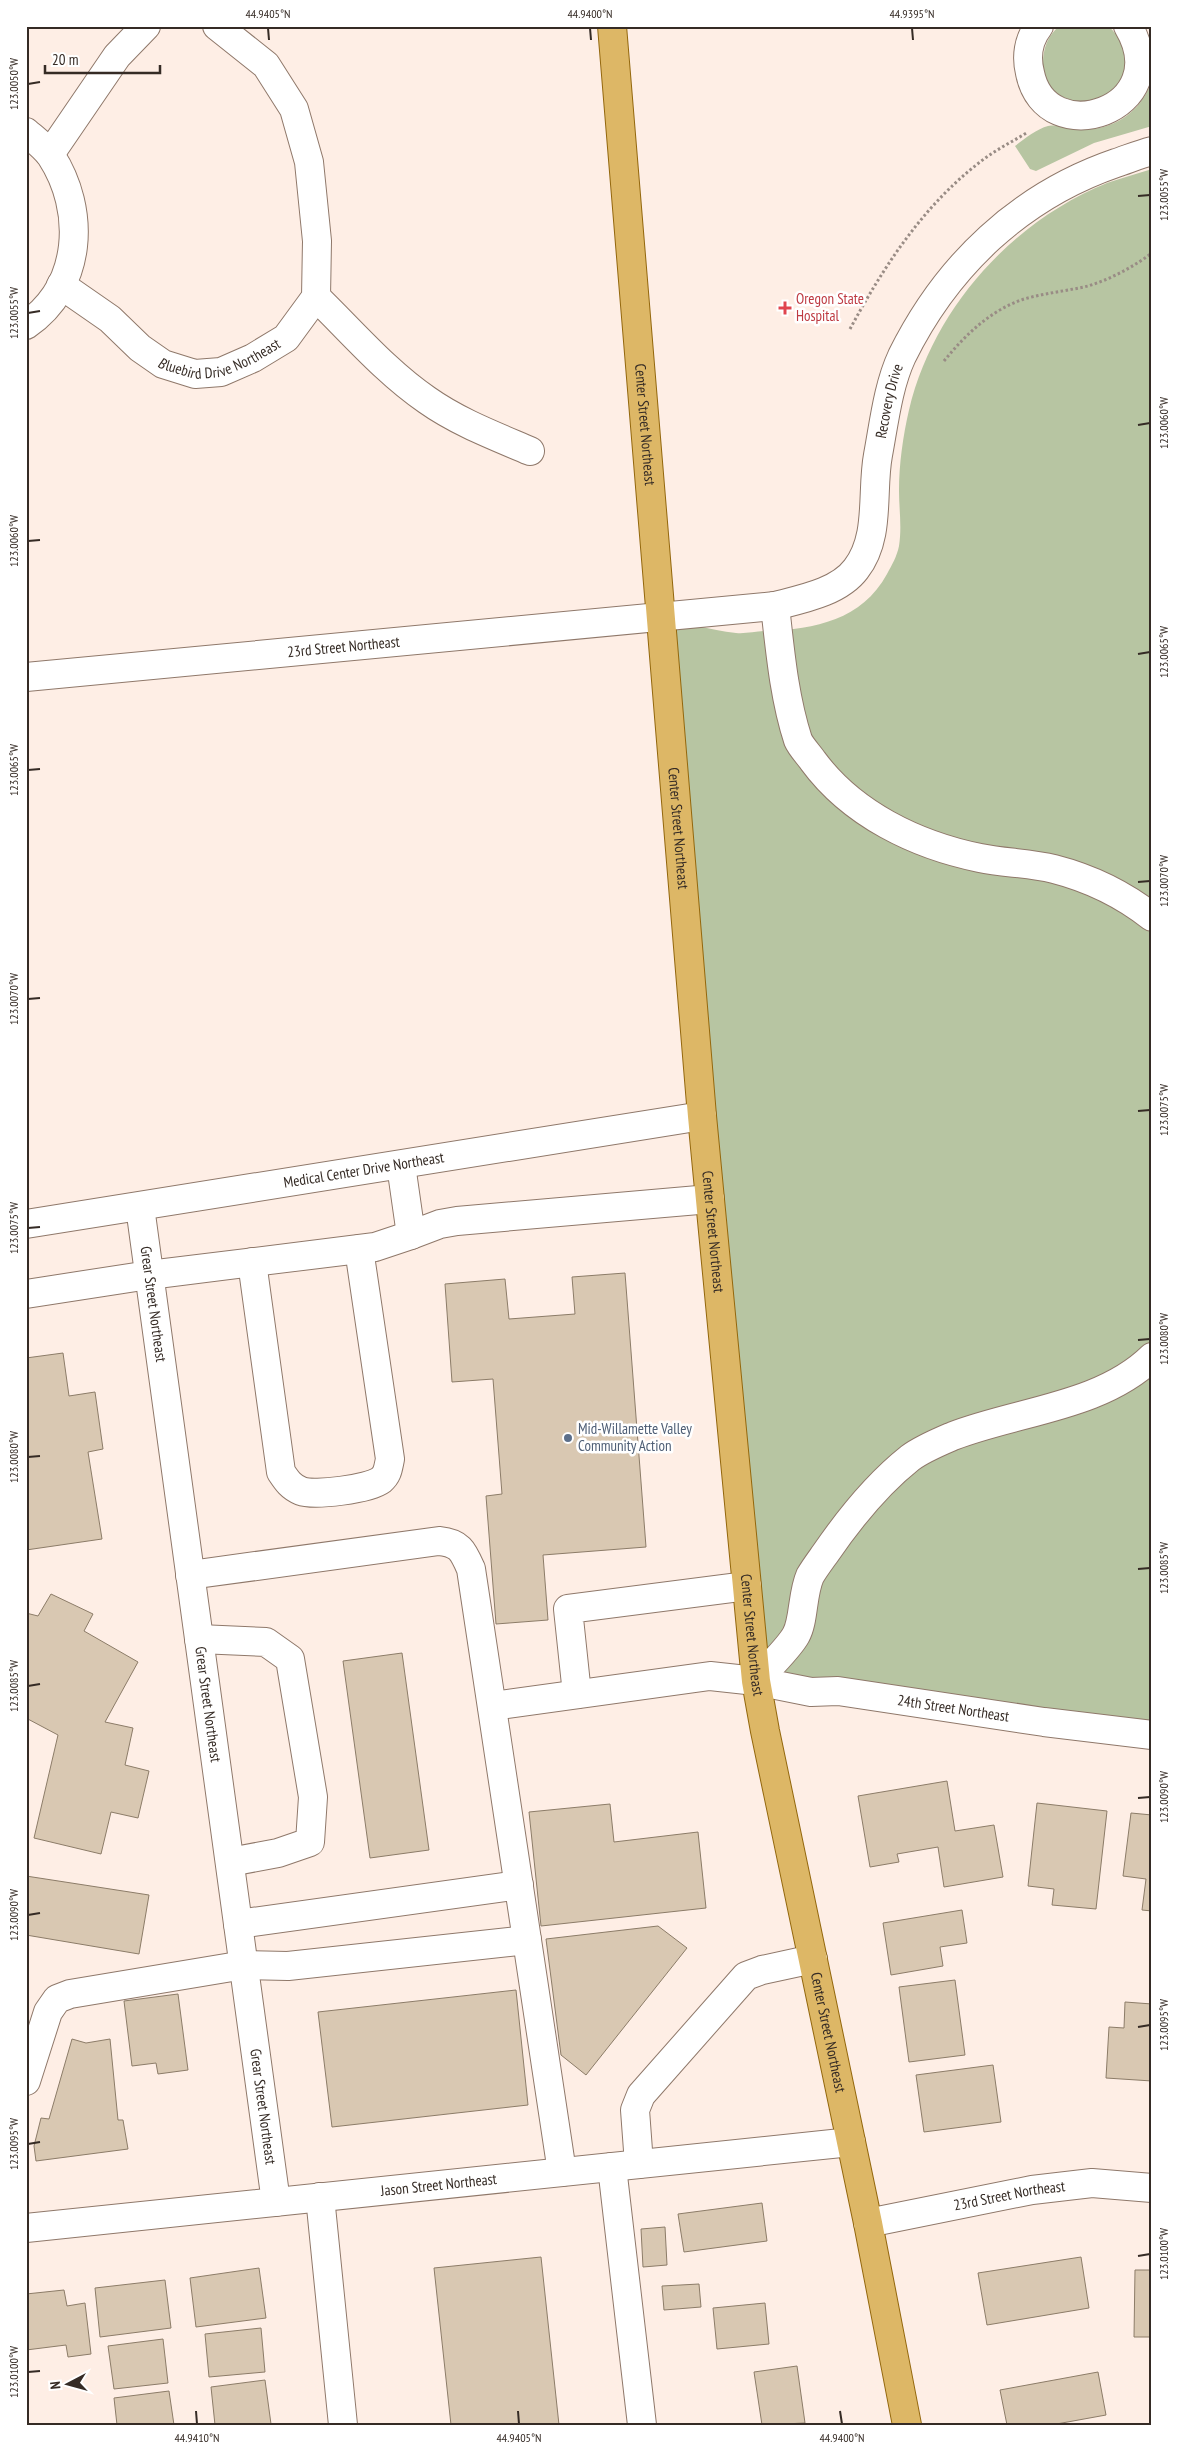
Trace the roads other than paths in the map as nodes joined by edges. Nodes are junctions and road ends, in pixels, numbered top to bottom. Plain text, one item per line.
1 (146, 26) edge
2 (217, 26) edge
3 (612, 26) edge
4 (1039, 26) edge
5 (1128, 26) edge
6 (26, 132) edge
7 (1152, 151) edge
8 (50, 154) junction
9 (61, 285) junction
10 (316, 297) junction
11 (26, 325) edge
12 (530, 451) dead end
13 (775, 606) junction
14 (660, 617) junction
15 (26, 677) edge
16 (1152, 917) edge
17 (702, 1116) junction
18 (401, 1165) junction
19 (710, 1199) junction
20 (140, 1207) junction
21 (26, 1224) edge
22 (411, 1235) junction
23 (359, 1249) junction
24 (252, 1262) junction
25 (149, 1275) junction
26 (26, 1294) edge
27 (1152, 1357) edge
28 (190, 1575) junction
29 (747, 1586) junction
30 (199, 1639) junction
31 (756, 1680) junction
32 (577, 1694) junction
33 (492, 1706) junction
34 (1152, 1735) edge
35 (230, 1862) junction
36 (519, 1885) junction
37 (238, 1924) junction
38 (527, 1940) junction
39 (813, 1959) junction
40 (244, 1965) junction
41 (26, 2081) edge
42 (851, 2142) junction
43 (639, 2164) junction
44 (612, 2167) junction
45 (562, 2172) junction
46 (1152, 2188) edge
47 (320, 2197) junction
48 (276, 2202) junction
49 (868, 2223) junction
50 (26, 2228) edge
51 (343, 2425) edge
52 (642, 2425) edge
53 (907, 2425) edge

1 - 8 street
2 - 10 street
3 - 14 main road, Center Street Northeast
4 - 5 street
6 - 8 street
7 - 13 street, Recovery Drive
8 - 9 street
9 - 10 street, Bluebird Drive Northeast
9 - 11 street
10 - 12 street
13 - 14 street, Recovery Drive
13 - 16 street
14 - 15 street, 23rd Street Northeast
14 - 17 main road, Center Street Northeast
17 - 18 street, Medical Center Drive Northeast
17 - 19 main road, Center Street Northeast
18 - 20 street, Medical Center Drive Northeast
18 - 22 street
19 - 22 street
19 - 29 main road, Center Street Northeast
20 - 21 street, Medical Center Drive Northeast
20 - 25 street, Grear Street Northeast
22 - 23 street
23 - 24 street
23 - 24 street
24 - 25 street
25 - 26 street
25 - 28 street, Grear Street Northeast
27 - 31 street
28 - 30 street, Grear Street Northeast
28 - 33 street
29 - 31 main road, Center Street Northeast
29 - 32 street
30 - 35 street, Grear Street Northeast
30 - 35 street
31 - 32 street, 24th Street Northeast
31 - 34 street, 24th Street Northeast
31 - 39 main road, Center Street Northeast
32 - 33 street, 24th Street Northeast
33 - 36 street
35 - 37 street, Grear Street Northeast
36 - 37 street
36 - 38 street
37 - 40 street, Grear Street Northeast
38 - 40 street
38 - 45 street
39 - 42 main road, Center Street Northeast
39 - 43 street
40 - 41 street
40 - 48 street, Grear Street Northeast
42 - 43 street, Jason Street Northeast
42 - 49 main road, Center Street Northeast
43 - 44 street, Jason Street Northeast
44 - 45 street, Jason Street Northeast
44 - 52 street
45 - 47 street, Jason Street Northeast
46 - 49 street, 23rd Street Northeast
47 - 48 street, Jason Street Northeast
47 - 51 street
48 - 50 street, Jason Street Northeast
49 - 53 main road, Center Street Northeast

